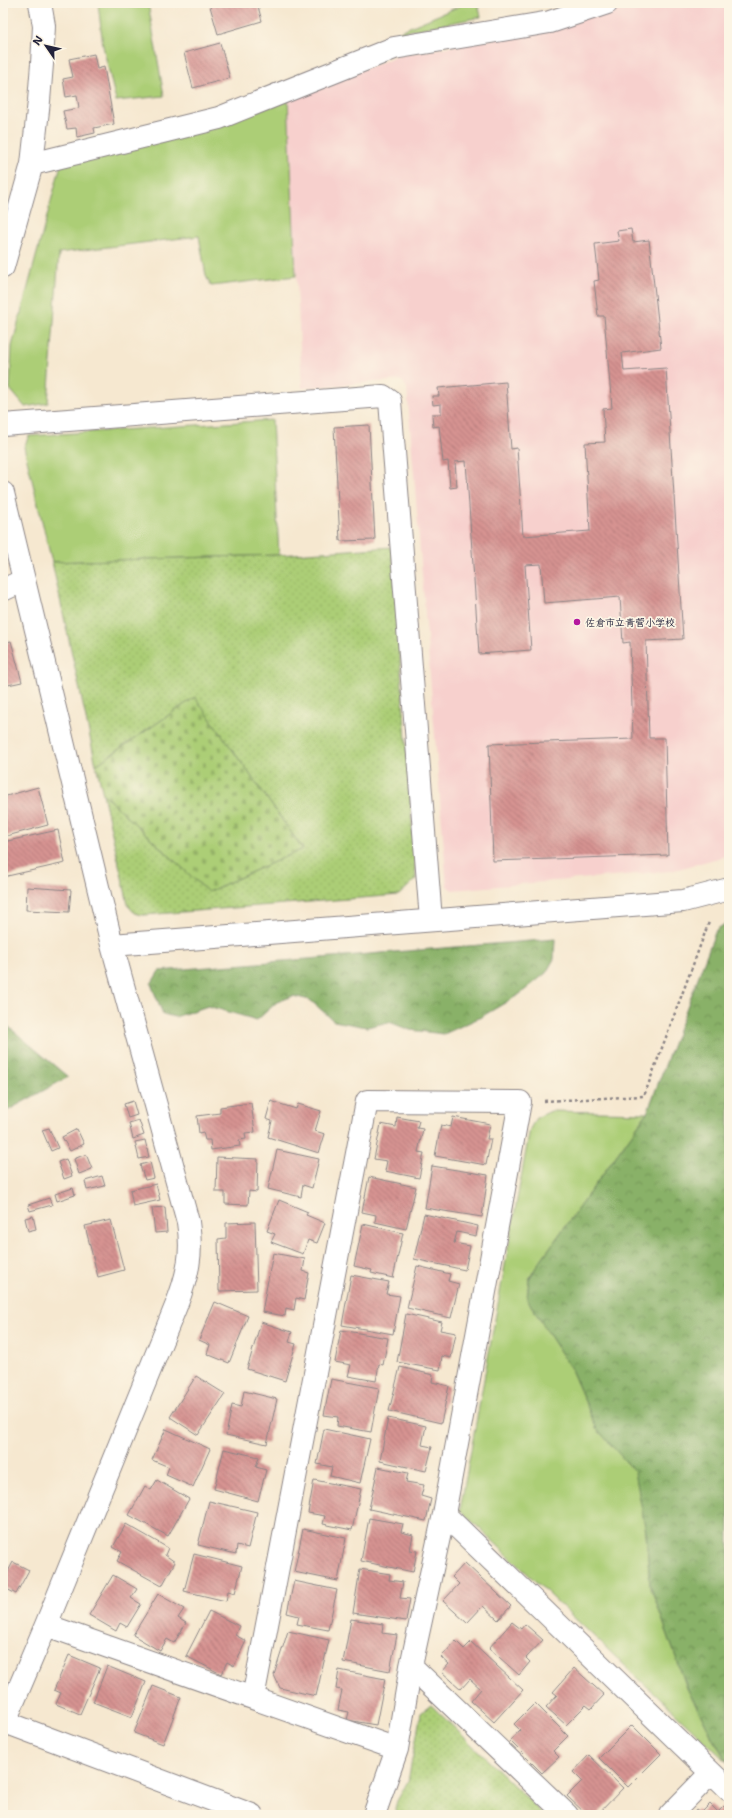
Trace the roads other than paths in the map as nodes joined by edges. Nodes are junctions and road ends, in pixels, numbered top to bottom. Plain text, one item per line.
1 (40, 3) edge
2 (607, 3) edge
3 (32, 164) junction
4 (3, 267) edge
5 (3, 425) edge
6 (3, 493) edge
7 (24, 580) junction
8 (3, 590) edge
9 (729, 889) edge
10 (431, 920) junction
11 (112, 946) junction
12 (444, 1514) junction
13 (46, 1625) junction
14 (411, 1666) junction
15 (253, 1698) junction
16 (4, 1724) edge
17 (397, 1749) junction
18 (711, 1773) junction
19 (729, 1790) edge
20 (375, 1814) edge
21 (252, 1815) edge
22 (567, 1815) edge
23 (670, 1815) edge

1 - 3 street
2 - 3 street
3 - 4 street
5 - 10 street
6 - 7 street
7 - 8 street
7 - 11 street
9 - 10 street
10 - 11 street
11 - 13 street
12 - 14 street
12 - 15 street
12 - 18 street
13 - 15 street
13 - 16 street
14 - 17 street
14 - 22 street
15 - 17 street
16 - 21 street
17 - 20 street
18 - 19 street
18 - 23 street

